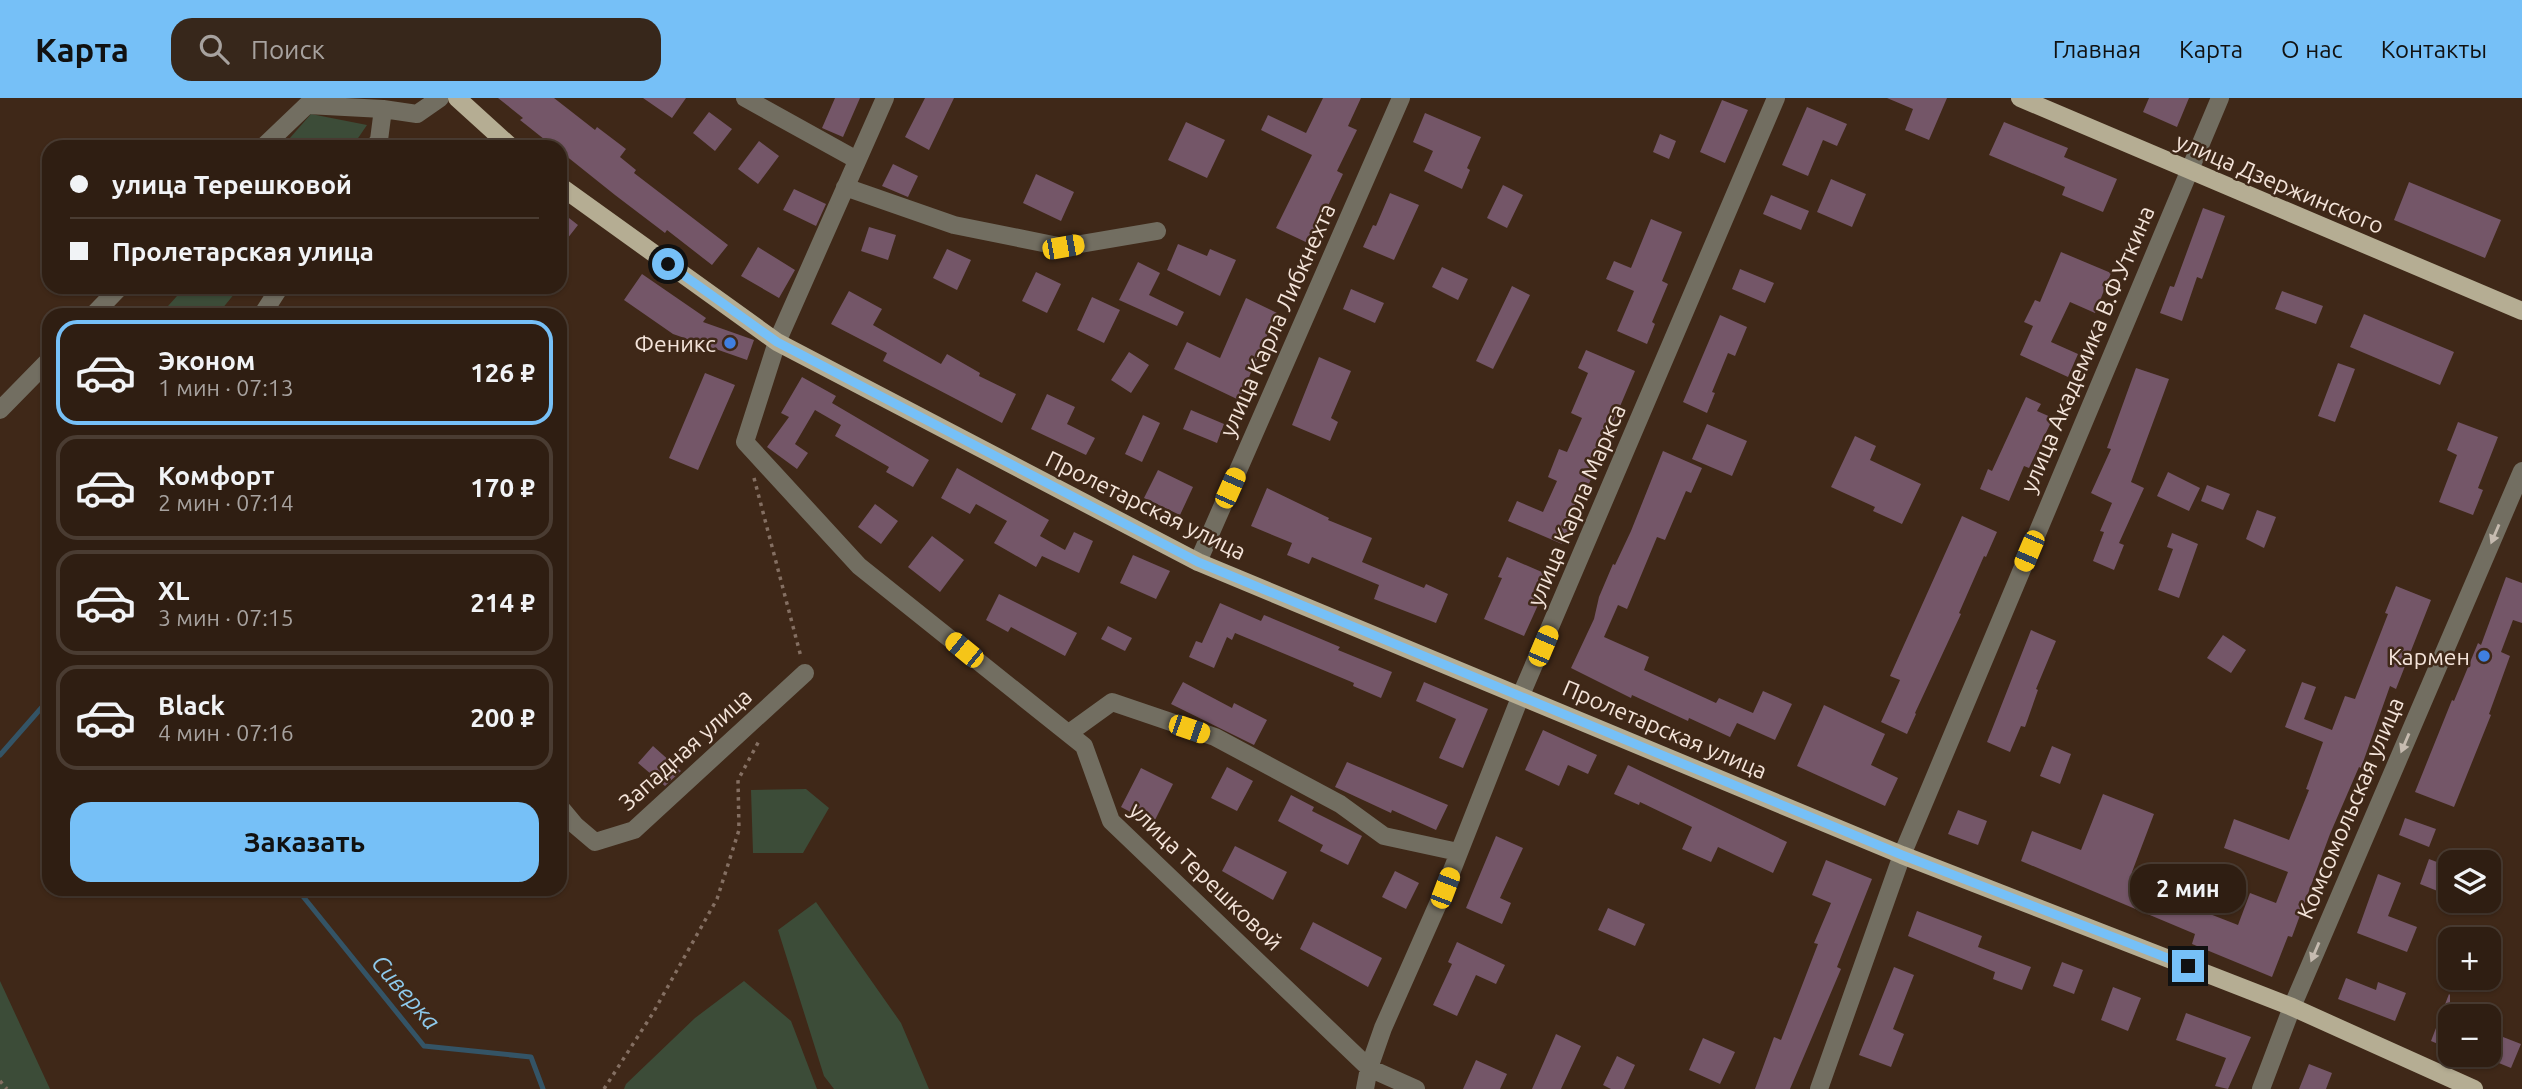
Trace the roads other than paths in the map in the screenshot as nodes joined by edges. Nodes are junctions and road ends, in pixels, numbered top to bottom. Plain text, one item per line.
1 (440, 98) edge
2 (457, 98) edge
3 (745, 98) edge
4 (885, 98) edge
5 (1401, 98) edge
6 (1776, 98) edge
7 (2020, 98) edge
8 (2220, 98) edge
9 (383, 109) junction
10 (270, 140) edge
11 (379, 140) edge
12 (503, 140) edge
13 (857, 160) junction
14 (2188, 171) junction
15 (845, 187) junction
16 (567, 191) edge
17 (1157, 230) dead end
18 (113, 294) edge
19 (100, 308) edge
20 (2522, 311) edge
21 (777, 342) junction
22 (42, 367) edge
23 (0, 410) edge
24 (2522, 471) edge
25 (1198, 562) junction
26 (805, 673) road end
27 (1521, 695) junction
28 (1069, 733) junction
29 (567, 815) edge
30 (1458, 852) junction
31 (1902, 855) junction
32 (2292, 1007) junction
33 (1369, 1068) junction
34 (1365, 1089) edge
35 (1416, 1089) edge
36 (1819, 1089) edge
37 (2261, 1089) edge
38 (2474, 1089) edge

1 - 9 street
2 - 12 main road
3 - 13 street
4 - 13 street
5 - 25 street, улица Карла Либкнехта
6 - 27 street, улица Карла Маркса
7 - 14 main road, улица Дзержинского
8 - 14 street, улица Академика В.Ф.Уткина
9 - 10 street
9 - 11 street
13 - 15 street
14 - 20 main road, улица Дзержинского
14 - 31 street, улица Академика В.Ф.Уткина
15 - 17 street
15 - 21 street
16 - 21 main road
18 - 19 street
21 - 25 main road, Пролетарская улица
21 - 28 street, улица Терешковой
22 - 23 street
24 -> 32 street, Комсомольская улица
25 - 27 main road, Пролетарская улица
26 - 29 street, Западная улица
27 - 30 street, улица Карла Маркса
27 - 31 main road, Пролетарская улица
28 - 30 street
28 - 33 street, улица Терешковой
30 - 33 street, улица Карла Маркса
31 - 32 main road, Пролетарская улица
31 - 36 street, улица Академика В.Ф.Уткина
32 - 37 street, Комсомольская улица
32 - 38 main road, Пролетарская улица
33 - 34 street, улица Карла Маркса
33 - 35 street, улица Терешковой

